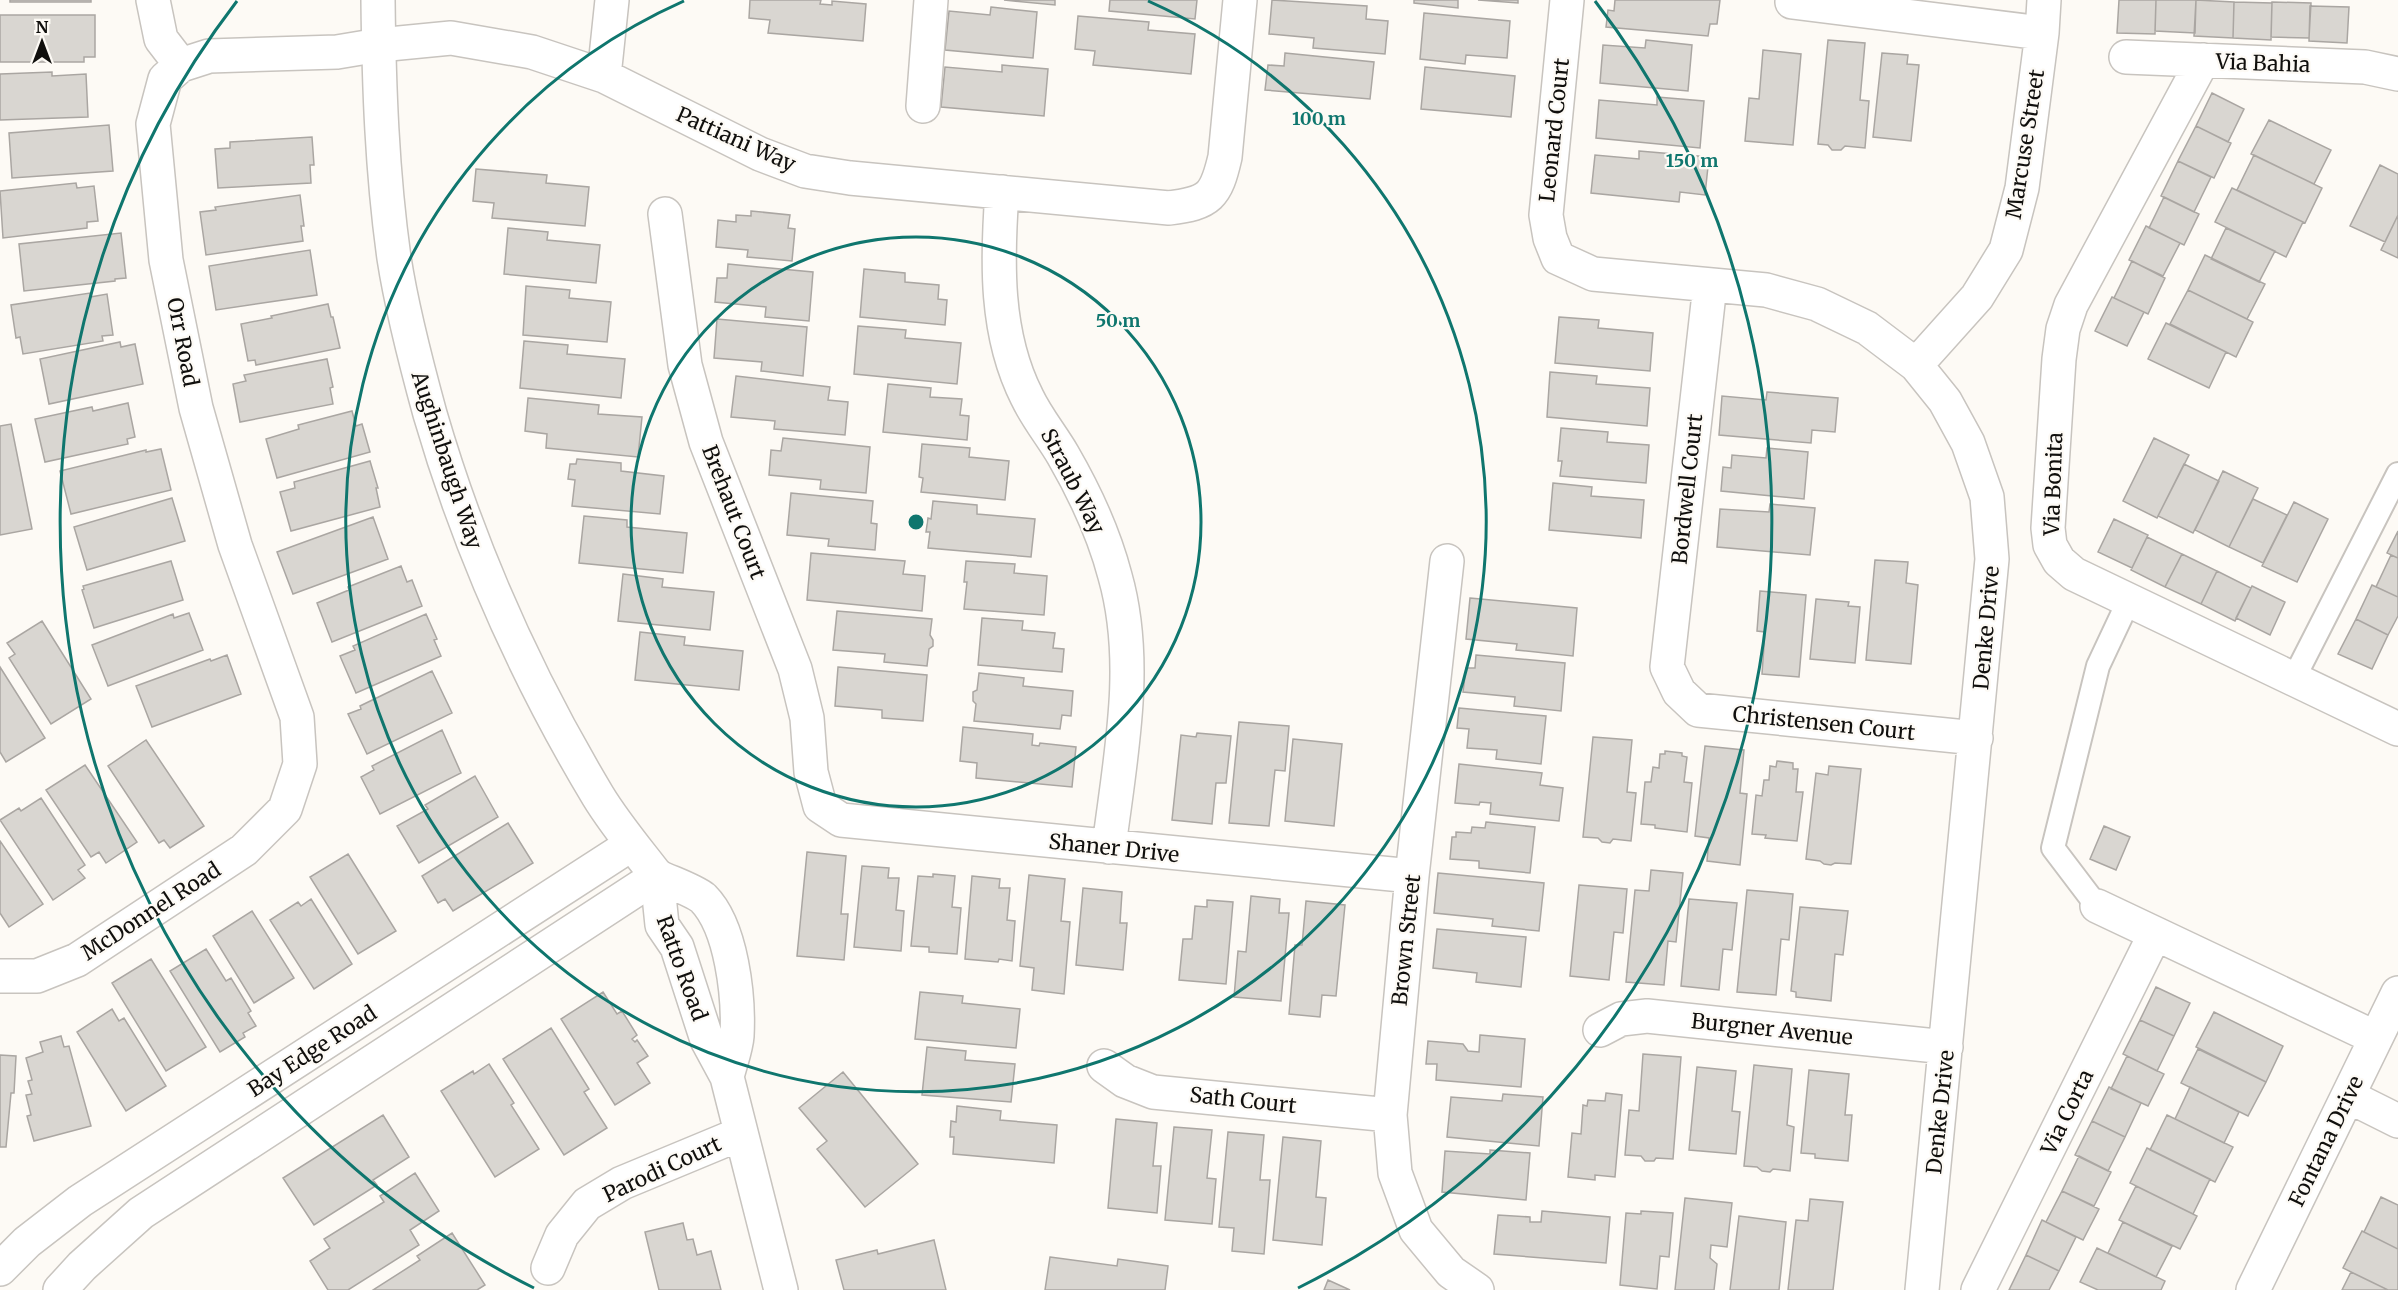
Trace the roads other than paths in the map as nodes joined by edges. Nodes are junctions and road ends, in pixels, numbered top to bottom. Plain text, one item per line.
1 (153, 0) edge
2 (378, 0) edge
3 (612, 0) edge
4 (931, 0) edge
5 (1240, 0) edge
6 (1567, 0) edge
7 (2044, 0) edge
8 (1792, 2) dead end
9 (2042, 33) junction
10 (378, 45) junction
11 (2126, 57) dead end
12 (2203, 60) junction
13 (181, 65) junction
14 (2398, 74) edge
15 (604, 76) junction
16 (922, 106) dead end
17 (1002, 192) junction
18 (665, 214) dead end
19 (1558, 258) joint
20 (1710, 285) junction
21 (1916, 365) junction
22 (2398, 474) edge
23 (1448, 561) dead end
24 (2129, 600) junction
25 (2294, 678) junction
26 (1679, 692) joint
27 (2398, 729) edge
28 (1976, 738) junction
29 (820, 806) joint
30 (285, 809) joint
31 (632, 844) junction
32 (1109, 847) junction
33 (657, 876) junction
34 (1412, 876) junction
35 (2097, 906) joint
36 (2155, 934) junction
37 (0, 976) edge
38 (2398, 993) edge
39 (1600, 1030) dead end
40 (2376, 1038) junction
41 (1946, 1047) junction
42 (1104, 1066) dead end
43 (727, 1077) junction
44 (2348, 1095) junction
45 (1390, 1114) junction
46 (2398, 1120) edge
47 (740, 1134) junction
48 (548, 1268) dead end
49 (0, 1269) edge
50 (60, 1290) edge
51 (781, 1290) edge
52 (1477, 1290) edge
53 (1922, 1290) edge
54 (1978, 1290) edge
55 (2253, 1290) edge

1 - 13 street
2 - 10 street, Aughinbaugh Way
3 - 15 street
4 - 16 street
5 - 17 street, Pattiani Way
6 - 19 street, Leonard Court
7 - 9 street, Marcuse Street
8 - 9 street
9 - 21 street, Marcuse Street
10 - 13 street
10 - 15 street, Pattiani Way
10 - 31 street, Aughinbaugh Way
11 - 12 street, Via Bahia
12 - 14 street, Via Bahia
12 - 24 street, Via Bonita
13 - 30 street, Orr Road
15 - 17 street, Pattiani Way
17 - 32 street, Straub Way
18 - 29 street, Brehaut Court
19 - 20 street, Denke Drive
20 - 21 street, Denke Drive
20 - 26 street, Bordwell Court
21 - 28 street, Denke Drive
22 - 25 lane
23 - 34 street, Brown Street
24 - 25 street, Via Bonita
24 - 35 lane
25 - 27 street, Via Bonita
26 - 28 street, Christensen Court
28 - 41 street, Denke Drive
29 - 32 street, Shaner Drive
30 - 37 street, McDonnel Road
31 - 33 street, Aughinbaugh Way
31 - 49 street, Bay Edge Road
32 - 34 street, Shaner Drive
33 - 43 street, Ratto Road
33 - 43 street, Ratto Road
33 - 50 street, Bay Edge Road
34 - 45 street, Brown Street
35 - 36 street
36 - 40 street
36 - 54 street, Via Corta
38 - 40 street, Fontana Drive
39 - 41 street, Burgner Avenue
40 - 44 street, Fontana Drive
41 - 53 street, Denke Drive
42 - 45 street, Sath Court
43 - 47 street, Ratto Road
44 - 46 street
44 - 55 street, Fontana Drive
45 - 52 street, Brown Street
47 - 48 street, Parodi Court
47 - 51 street, Ratto Road

